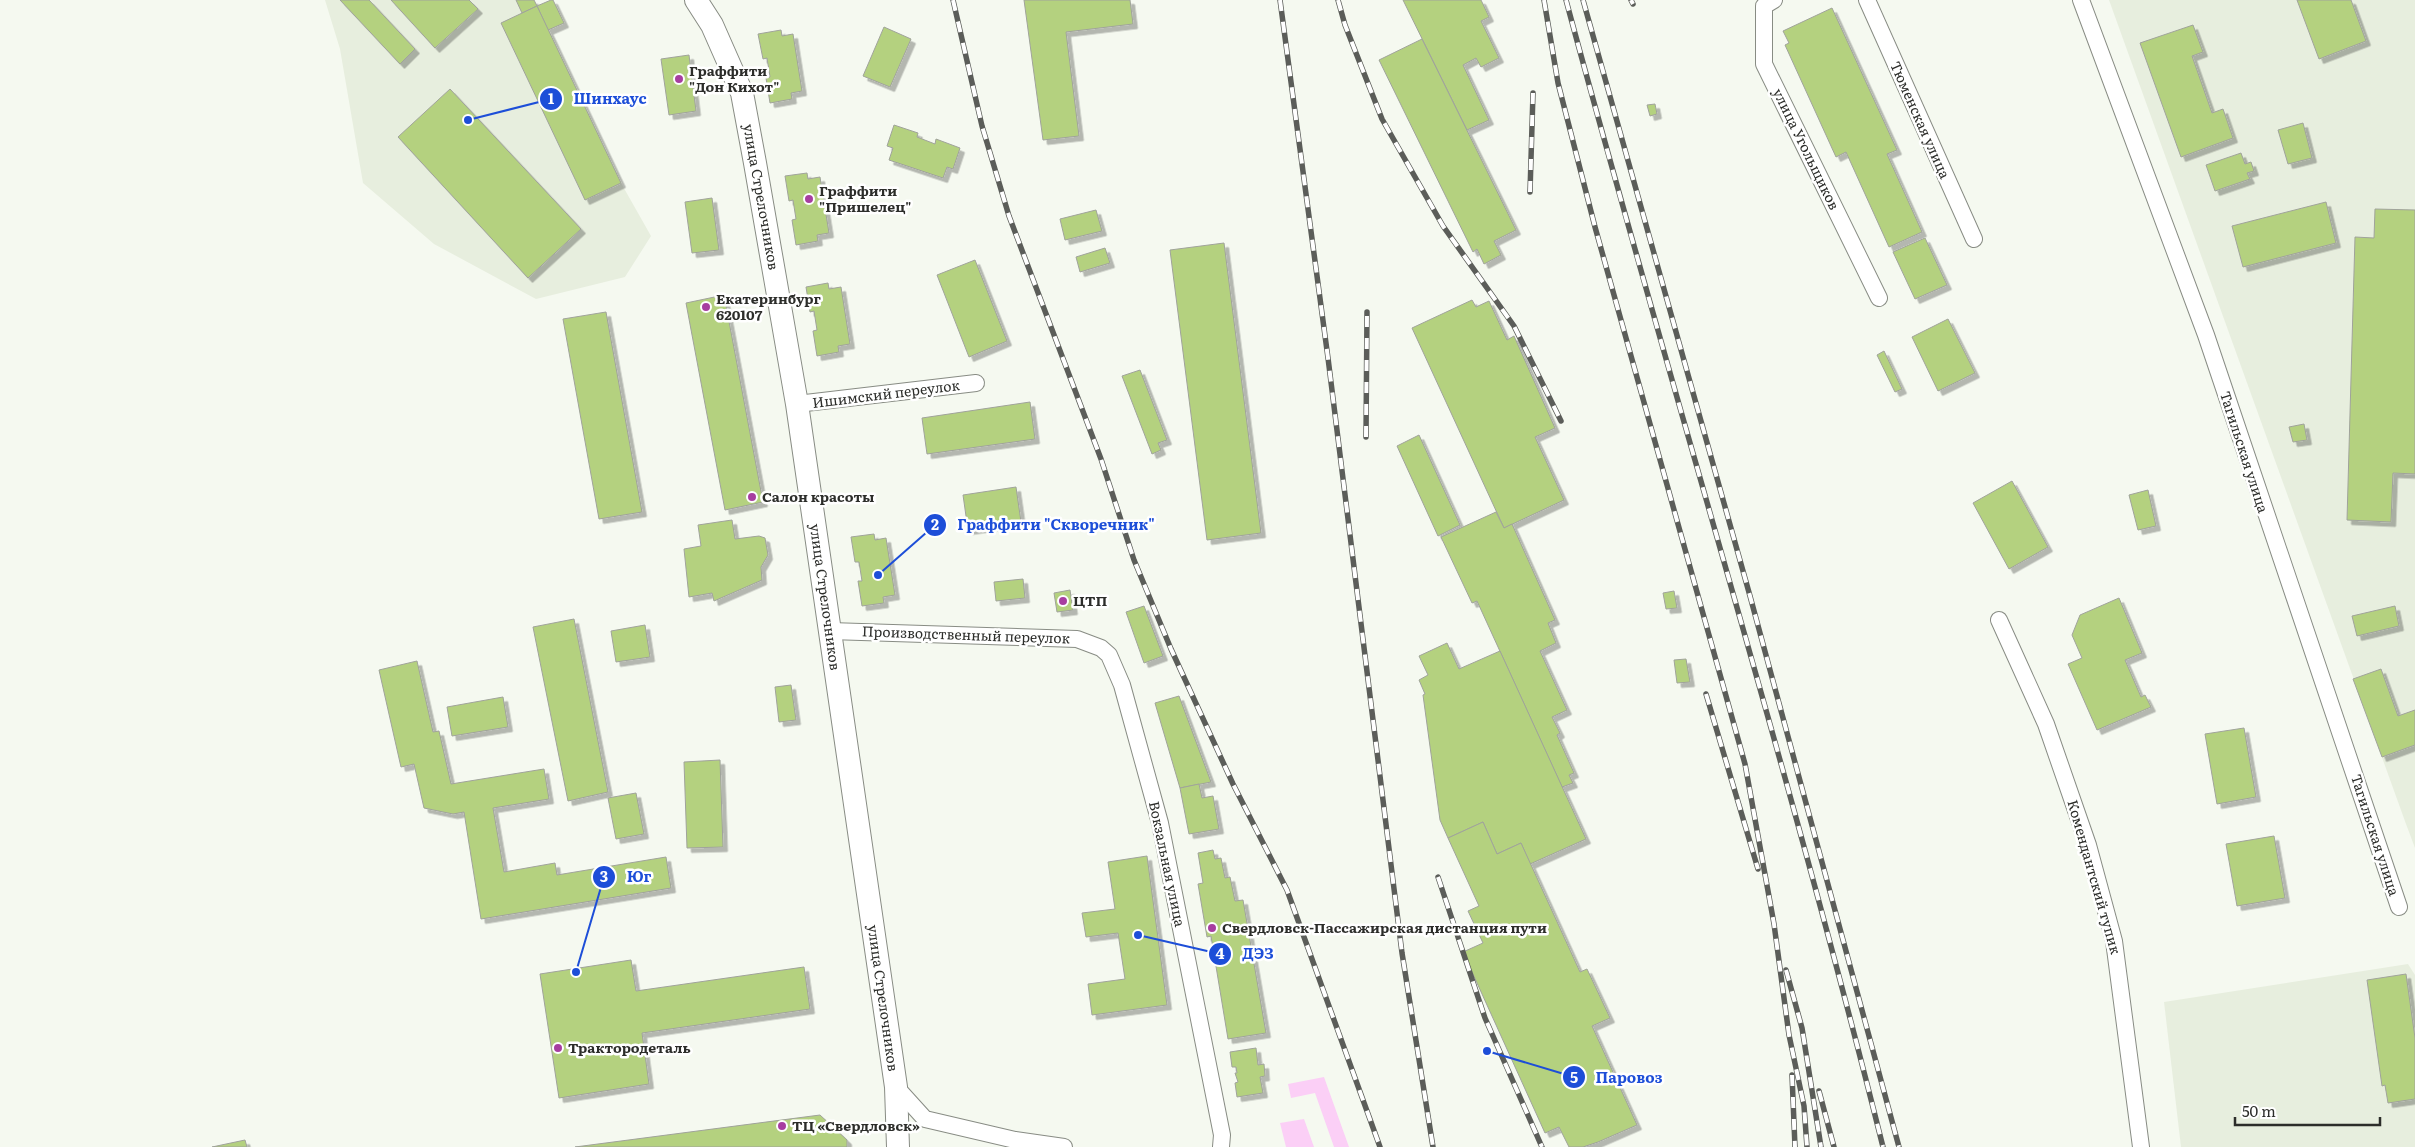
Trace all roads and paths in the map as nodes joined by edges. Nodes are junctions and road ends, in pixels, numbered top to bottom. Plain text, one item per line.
1 (696, 0) edge
2 (1774, 0) edge
3 (1867, 0) edge
4 (2081, 0) edge
5 (1974, 239) dead end
6 (1879, 298) dead end
7 (976, 383) dead end
8 (797, 404) junction
9 (1999, 620) dead end
10 (830, 631) junction
11 (1101, 648) joint
12 (2399, 907) dead end
13 (896, 1087) junction
14 (898, 1147) edge
15 (1064, 1147) edge
16 (1221, 1147) edge
17 (2141, 1147) edge

1 - 8 main road, улица Стрелочников
2 - 6 street, улица Угольщиков
3 - 5 street, Тюменская улица
4 - 12 street, Тагильская улица
7 - 8 street, Ишимский переулок
8 - 10 main road, улица Стрелочников
9 - 17 street, Комендантский тупик
10 - 11 street, Производственный переулок
10 - 13 main road, улица Стрелочников
11 - 16 street, Вокзальная улица
13 - 14 main road, улица Стрелочников
13 - 15 street

